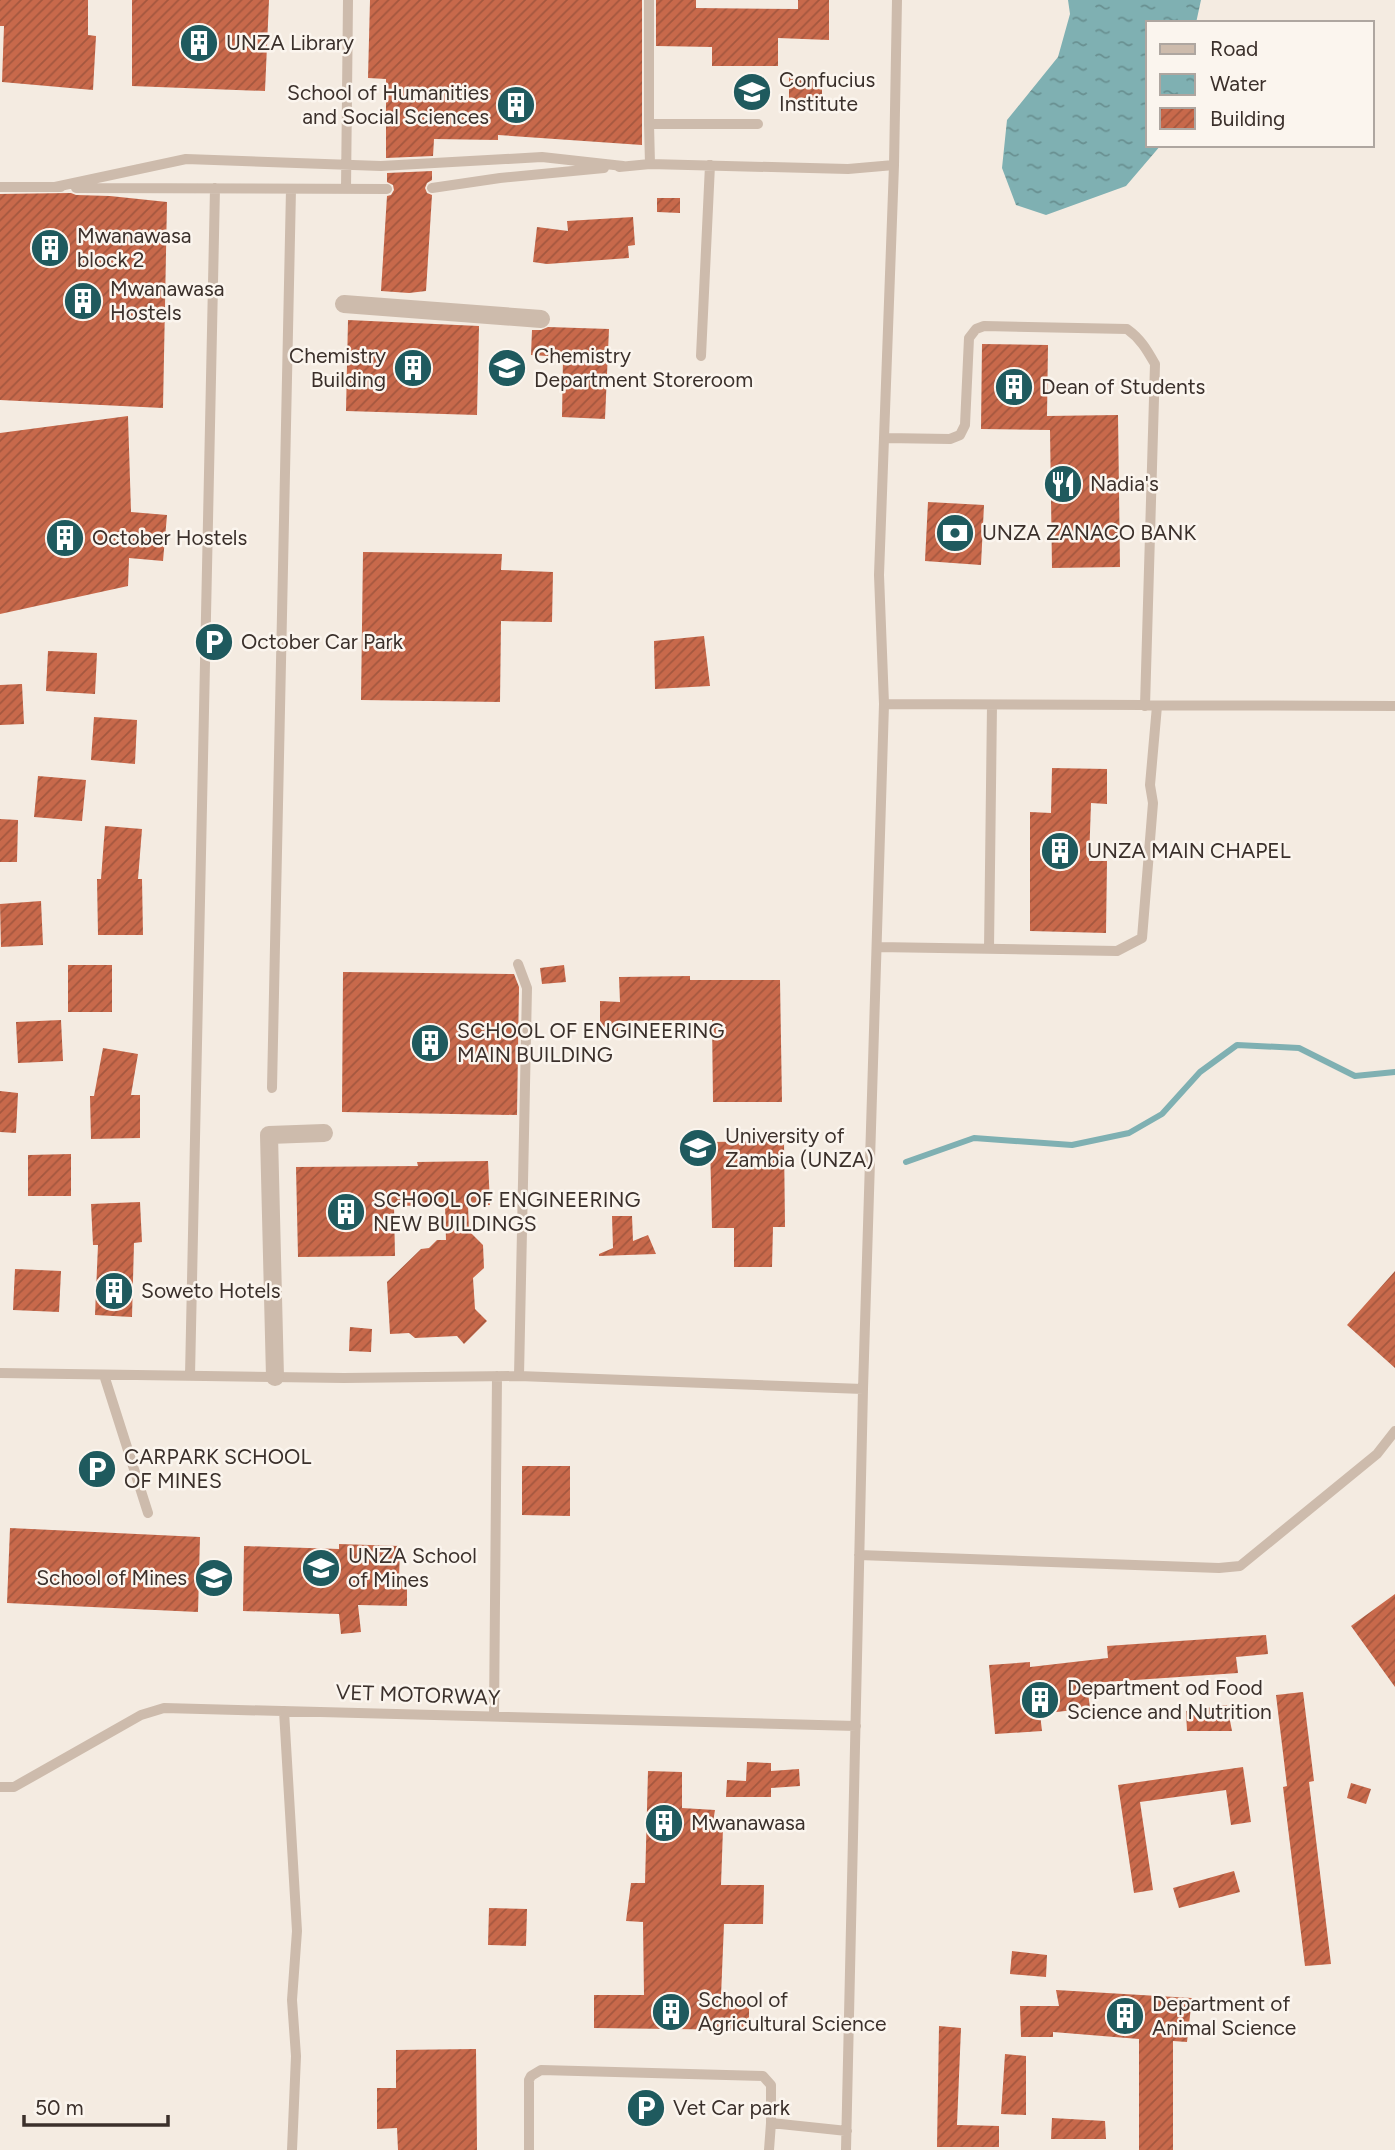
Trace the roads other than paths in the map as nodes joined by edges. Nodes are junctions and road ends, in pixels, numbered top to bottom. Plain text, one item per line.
1 (348, 0) edge
2 (649, 0) edge
3 (897, 0) edge
4 (649, 124) junction
5 (758, 124) dead end
6 (650, 163) junction
7 (710, 165) junction
8 (894, 165) junction
9 (346, 166) junction
10 (623, 166) junction
11 (0, 187) edge
12 (55, 187) junction
13 (215, 188) junction
14 (432, 188) dead end
15 (291, 189) junction
16 (346, 189) junction
17 (387, 189) dead end
18 (344, 304) dead end
19 (541, 319) dead end
20 (701, 356) dead end
21 (884, 438) junction
22 (884, 704) junction
23 (992, 705) junction
24 (1145, 706) junction
25 (1157, 706) junction
26 (1395, 706) edge
27 (877, 947) junction
28 (989, 949) junction
29 (517, 964) dead end
30 (272, 1088) dead end
31 (324, 1133) dead end
32 (0, 1373) edge
33 (104, 1375) junction
34 (190, 1376) junction
35 (497, 1376) junction
36 (519, 1376) junction
37 (275, 1377) junction
38 (863, 1389) junction
39 (1395, 1431) edge
40 (148, 1513) dead end
41 (859, 1555) junction
42 (285, 1711) junction
43 (494, 1716) junction
44 (856, 1726) junction
45 (0, 1787) edge
46 (771, 2123) junction
47 (847, 2131) junction
48 (292, 2150) edge
49 (529, 2150) edge
50 (769, 2150) edge
51 (846, 2150) edge

1 - 9 lane
2 - 4 lane
3 - 8 lane
4 - 5 lane
4 - 6 lane
6 - 7 lane
6 - 10 lane
7 - 8 lane
7 - 20 lane
8 - 21 lane
9 - 10 lane
9 - 12 lane
9 - 16 lane
10 - 14 lane
11 - 12 lane
12 - 13 lane
13 - 15 lane
13 - 34 lane
15 - 16 lane
15 - 30 lane
16 - 17 lane
18 - 19 street
21 - 22 lane
21 - 24 lane
22 - 23 lane
22 - 27 lane
23 - 24 lane
23 - 28 lane
24 - 25 lane
25 - 26 lane
25 - 28 lane
27 - 28 lane
27 - 38 lane
29 - 36 lane
31 - 37 street
32 - 33 lane
33 - 34 lane
33 - 40 lane
34 - 37 lane
35 - 36 lane
35 - 37 lane
35 - 43 lane
36 - 38 lane
38 - 41 lane
39 - 41 lane
41 - 44 lane
42 - 43 lane, VET MOTORWAY
42 - 45 lane, VET MOTORWAY
42 - 48 lane
43 - 44 lane, VET MOTORWAY
44 - 47 lane
46 - 47 lane
46 - 49 lane
46 - 50 lane
47 - 51 lane

